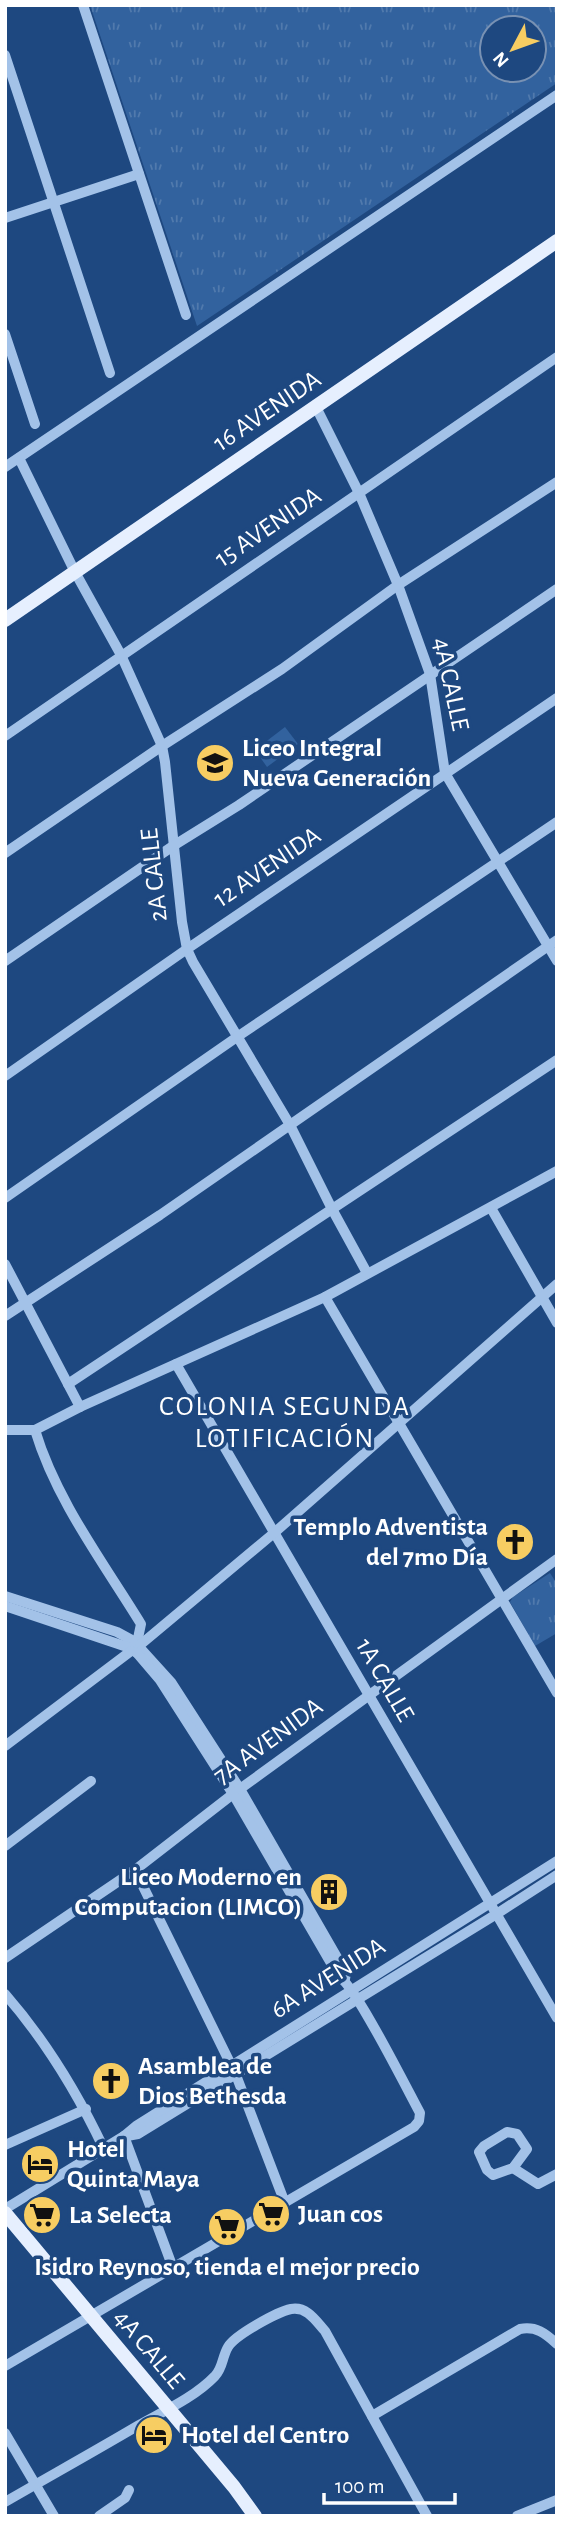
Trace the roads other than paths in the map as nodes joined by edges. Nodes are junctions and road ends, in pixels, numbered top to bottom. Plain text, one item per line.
1 (83, 5) edge
2 (5, 55) edge
3 (554, 97) edge
4 (557, 112) edge
5 (139, 174) junction
6 (54, 202) junction
7 (5, 218) edge
8 (557, 241) edge
9 (186, 315) dead end
10 (5, 334) edge
11 (557, 357) edge
12 (110, 373) dead end
13 (316, 407) junction
14 (35, 424) dead end
15 (19, 458) junction
16 (5, 467) edge
17 (557, 482) edge
18 (359, 493) junction
19 (75, 572) junction
20 (398, 585) junction
21 (557, 589) edge
22 (5, 620) edge
23 (121, 655) junction
24 (430, 674) junction
25 (557, 698) edge
26 (5, 736) edge
27 (162, 746) junction
28 (445, 773) junction
29 (557, 822) edge
30 (173, 846) junction
31 (5, 853) edge
32 (496, 860) junction
33 (552, 943) edge
34 (187, 948) junction
35 (5, 961) edge
36 (557, 961) edge
37 (237, 1037) junction
38 (557, 1060) edge
39 (5, 1076) edge
40 (290, 1125) junction
41 (557, 1171) edge
42 (5, 1198) edge
43 (491, 1208) junction
44 (332, 1209) junction
45 (5, 1264) edge
46 (367, 1273) junction
47 (557, 1284) edge
48 (325, 1297) junction
49 (542, 1297) junction
50 (26, 1301) junction
51 (5, 1316) edge
52 (557, 1323) edge
53 (176, 1364) junction
54 (68, 1384) junction
55 (80, 1408) junction
56 (399, 1422) junction
57 (5, 1430) edge
58 (35, 1430) junction
59 (274, 1533) junction
60 (557, 1559) edge
61 (5, 1596) edge
62 (501, 1598) junction
63 (5, 1606) edge
64 (136, 1647) junction
65 (557, 1693) edge
66 (369, 1697) junction
67 (5, 1746) edge
68 (91, 1781) dead end
69 (236, 1792) junction
70 (5, 1846) edge
71 (557, 1861) edge
72 (135, 1870) junction
73 (557, 1875) edge
74 (489, 1905) junction
75 (495, 1915) junction
76 (5, 1958) edge
77 (5, 1994) edge
78 (354, 1995) junction
79 (557, 2018) edge
80 (233, 2070) junction
81 (86, 2109) junction
82 (124, 2136) junction
83 (5, 2145) edge
84 (104, 2149) junction
85 (513, 2168) junction
86 (557, 2174) edge
87 (285, 2203) junction
88 (5, 2211) edge
89 (173, 2268) junction
90 (90, 2317) junction
91 (557, 2344) edge
92 (5, 2366) edge
93 (168, 2409) junction
94 (372, 2416) junction
95 (5, 2433) edge
96 (36, 2484) junction
97 (129, 2490) dead end
98 (557, 2500) edge
99 (5, 2502) edge
100 (54, 2516) edge
101 (99, 2516) edge
102 (255, 2516) edge
103 (427, 2516) edge
104 (517, 2516) edge

1 - 5 street
2 - 6 street
3 - 4 street
3 - 15 street
5 - 6 street
5 - 9 street
6 - 7 street
6 - 12 street
8 - 13 main road, 16 AVENIDA
10 - 14 street
11 - 18 street, 15 AVENIDA
13 - 18 street, 4A CALLE
13 - 19 main road, 16 AVENIDA
15 - 16 street
15 - 19 street, 2A CALLE
17 - 20 street
18 - 20 street, 4A CALLE
18 - 23 street, 15 AVENIDA
19 - 22 main road, 16 AVENIDA
19 - 23 street, 2A CALLE
20 - 24 street, 4A CALLE
20 - 27 street
21 - 24 street
23 - 26 street, 15 AVENIDA
23 - 27 street, 2A CALLE
24 - 28 street, 4A CALLE
24 - 30 street
25 - 28 street, 12 AVENIDA
27 - 30 street, 2A CALLE
27 - 31 street
28 - 32 street, 4A CALLE
28 - 34 street, 12 AVENIDA
29 - 32 street
30 - 34 street, 2A CALLE
30 - 35 street
32 - 33 street, 4A CALLE
32 - 37 street
33 - 36 street, 4A CALLE
33 - 40 street
34 - 37 street, 2A CALLE
34 - 39 street, 12 AVENIDA
37 - 40 street, 2A CALLE
37 - 42 street
38 - 44 street
40 - 44 street, 2A CALLE
40 - 50 street
41 - 43 street
43 - 46 street
43 - 49 street
44 - 46 street, 2A CALLE
44 - 54 street
45 - 50 street
46 - 48 street
47 - 49 street
48 - 53 street
48 - 56 street
49 - 52 street
49 - 56 street
50 - 51 street
50 - 54 street
53 - 55 street
53 - 59 street, 1A CALLE
54 - 55 street
55 - 58 street
56 - 59 street
56 - 62 street
57 - 58 street
58 - 64 street
59 - 64 street
59 - 66 street, 1A CALLE
60 - 62 street, 7A AVENIDA
61 - 64 street
62 - 65 street
62 - 66 street, 7A AVENIDA
63 - 64 street
64 - 67 street
64 - 69 street
66 - 69 street, 7A AVENIDA
66 - 74 street, 1A CALLE
68 - 70 street
69 - 72 street, 7A AVENIDA
69 - 78 street
71 - 74 street, 6A AVENIDA
72 - 76 street, 7A AVENIDA
72 - 80 street
73 - 75 street, 6A AVENIDA
74 - 75 street, 1A CALLE
74 - 78 street, 6A AVENIDA
75 - 78 street, 6A AVENIDA
75 - 79 street, 1A CALLE
77 - 81 street
78 - 80 street, 6A AVENIDA
78 - 87 street
80 - 82 street, 6A AVENIDA
80 - 87 street
81 - 83 street
81 - 84 street
82 - 84 street, 6A AVENIDA
82 - 89 street
84 - 88 street, 6A AVENIDA
85 - 85 street
85 - 86 street
87 - 89 street
88 - 90 main road, 4A CALLE
89 - 90 street
90 - 92 street
90 - 93 main road, 4A CALLE
91 - 94 street
93 - 94 street
93 - 96 street
93 - 102 main road, 4A CALLE
94 - 103 street
95 - 96 street
96 - 99 street
96 - 100 street
97 - 101 street
98 - 104 street

